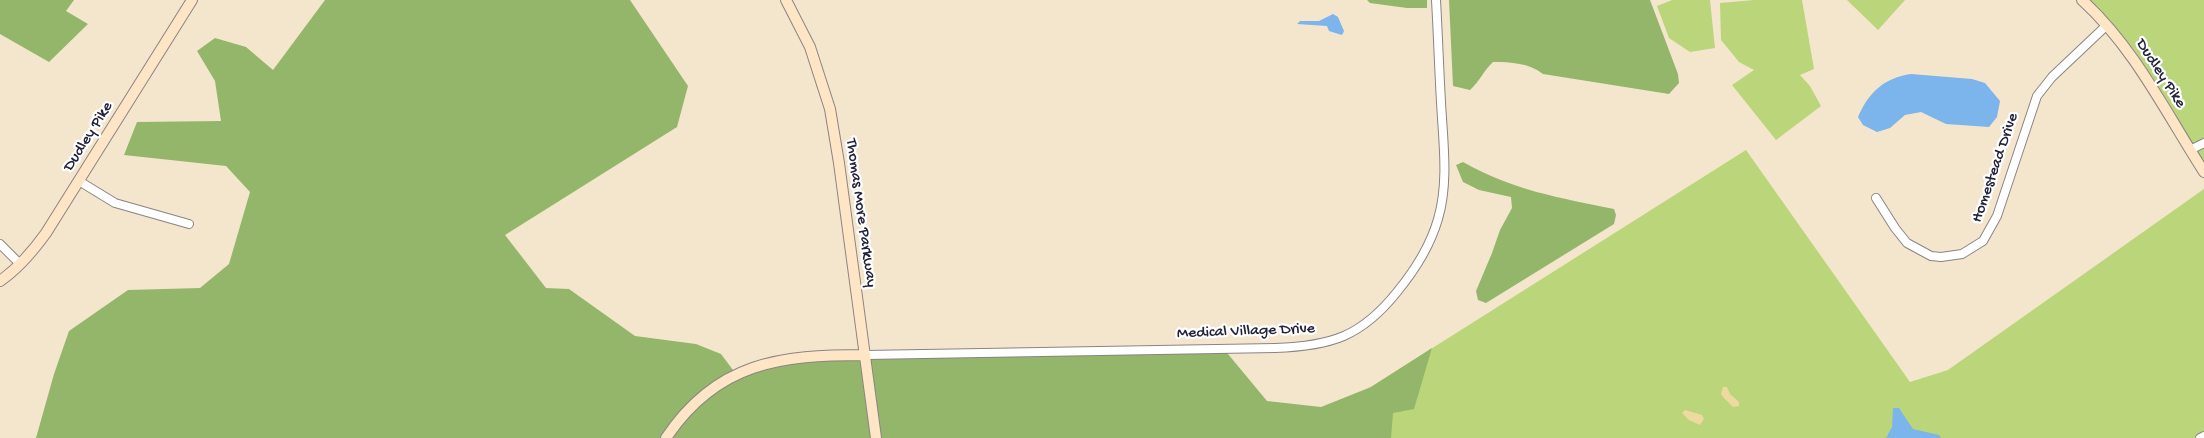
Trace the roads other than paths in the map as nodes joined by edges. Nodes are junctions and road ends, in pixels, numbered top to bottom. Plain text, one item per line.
1 (192, 0) edge
2 (786, 0) edge
3 (1436, 0) edge
4 (2082, 0) edge
5 (2107, 25) junction
6 (2204, 143) edge
7 (2190, 150) junction
8 (2204, 172) edge
9 (79, 181) junction
10 (1876, 198) dead end
11 (189, 224) dead end
12 (0, 244) edge
13 (20, 264) junction
14 (0, 281) edge
15 (864, 355) junction
16 (2204, 436) edge
17 (666, 438) edge
18 (876, 438) edge
19 (2200, 438) edge

1 - 9 street, Dudley Pike
2 - 15 street, Thomas More Parkway
3 - 15 street, Medical Village Drive
4 - 5 street, Dudley Pike
5 - 7 street, Dudley Pike
5 - 10 street, Homestead Drive
6 - 7 street
7 - 8 street, Dudley Pike
9 - 11 street
9 - 13 street, Dudley Pike
12 - 13 street
13 - 14 street, Dudley Pike
15 - 17 street
15 - 18 street, Thomas More Parkway
16 - 19 street

